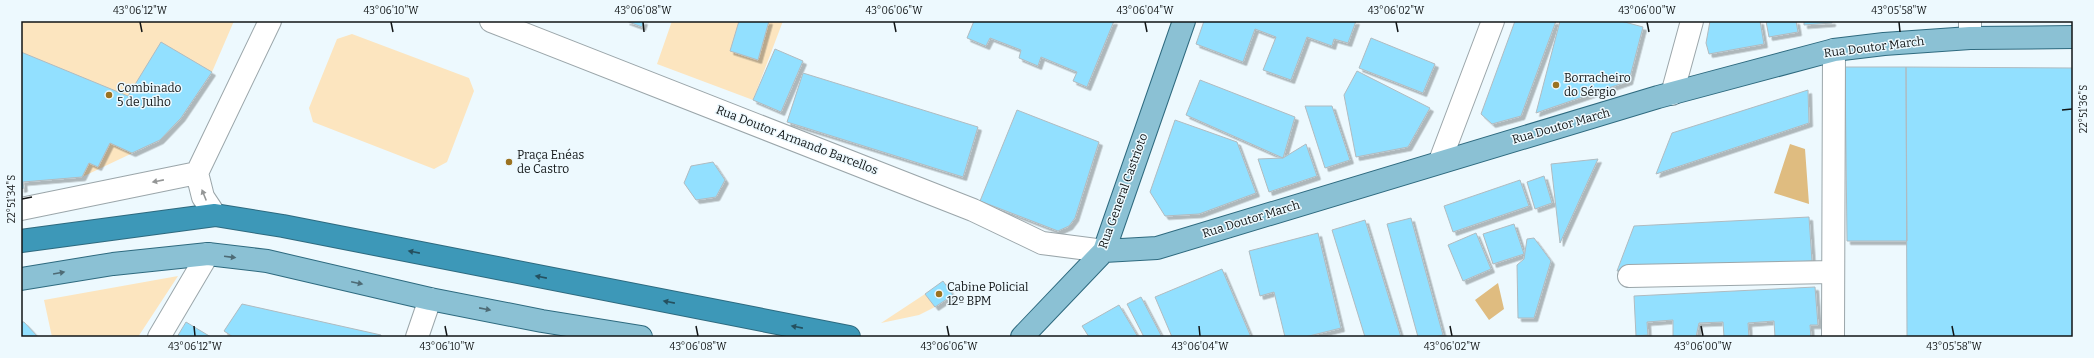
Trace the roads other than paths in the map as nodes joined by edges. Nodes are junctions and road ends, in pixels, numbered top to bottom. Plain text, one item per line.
1 (270, 21) edge
2 (491, 21) edge
3 (1184, 21) edge
4 (1493, 21) edge
5 (1692, 21) edge
6 (1970, 29) edge
7 (2073, 37) edge
8 (1834, 50) junction
9 (1672, 94) junction
10 (1440, 162) junction
11 (197, 173) junction
12 (21, 209) edge
13 (215, 215) junction
14 (21, 242) edge
15 (1104, 251) junction
16 (208, 254) junction
17 (1834, 272) junction
18 (1629, 276) dead end
19 (21, 279) edge
20 (430, 299) junction
21 (159, 337) edge
22 (417, 337) edge
23 (641, 337) edge
24 (849, 337) edge
25 (1022, 337) edge
26 (1833, 337) edge

1 - 11 street
2 - 15 street, Rua Doutor Armando Barcellos
3 - 15 main road, Rua General Castrioto
4 - 10 street
5 - 9 street
6 - 7 main road, Rua Doutor March
6 - 8 main road, Rua Doutor March
8 - 9 main road, Rua Doutor March
8 - 17 street
9 - 10 main road, Rua Doutor March
10 - 15 main road, Rua Doutor March
11 -> 12 street
13 -> 11 street
13 - 14 highway
24 -> 13 highway
15 - 25 main road, Rua General Castrioto
19 -> 16 main road
16 -> 20 main road
16 - 21 street
17 - 18 street
17 - 26 street
20 - 22 street
20 -> 23 main road

